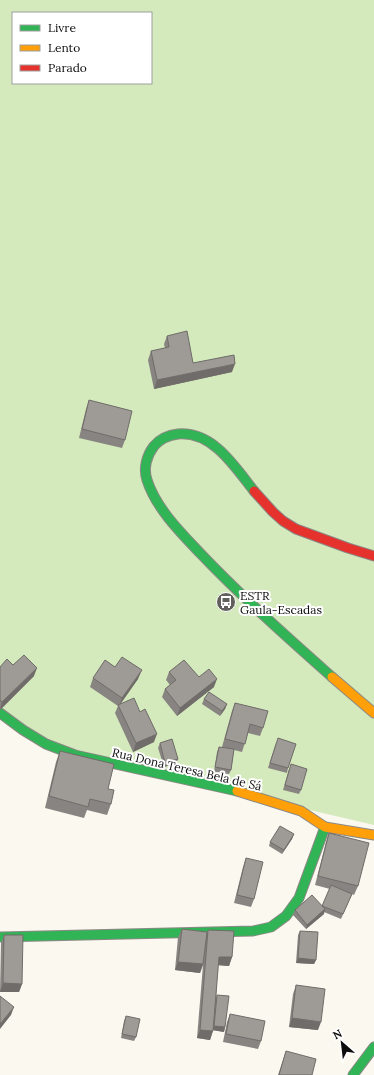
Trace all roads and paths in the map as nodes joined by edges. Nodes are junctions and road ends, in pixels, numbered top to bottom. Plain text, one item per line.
1 (374, 556) edge
2 (0, 713) edge
3 (374, 713) edge
4 (325, 827) junction
5 (374, 835) edge
6 (0, 937) edge
7 (374, 1047) edge
8 (353, 1075) edge

1 - 3 street
2 - 4 street, Rua Dona Teresa Bela de Sá
4 - 5 street, Rua Dona Teresa Bela de Sá
4 - 6 street
7 - 8 street

